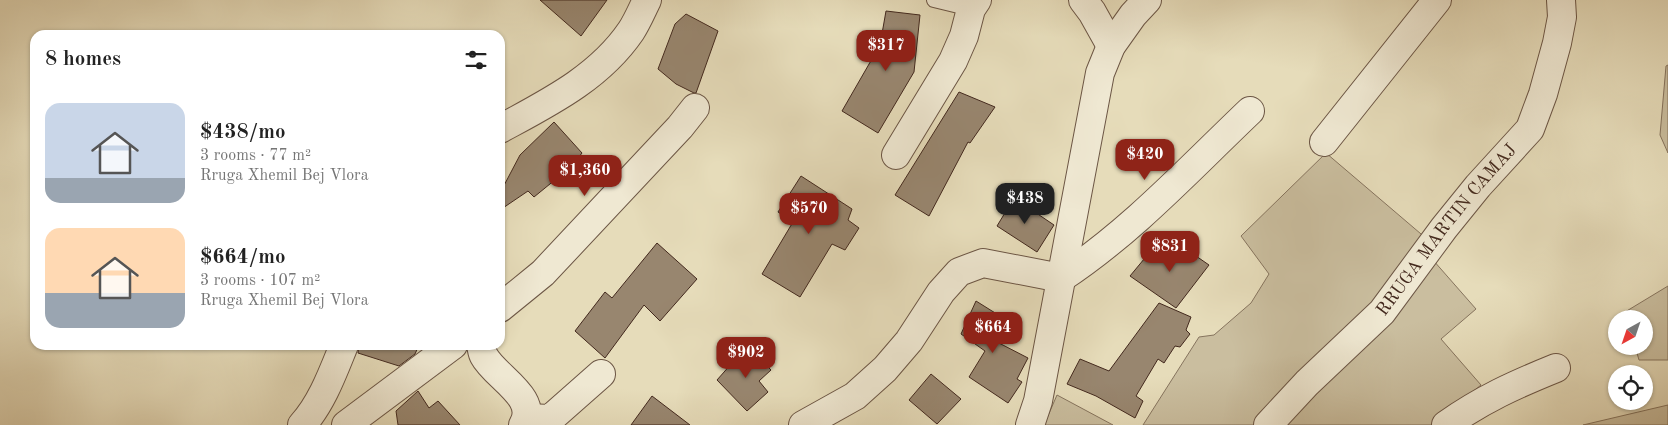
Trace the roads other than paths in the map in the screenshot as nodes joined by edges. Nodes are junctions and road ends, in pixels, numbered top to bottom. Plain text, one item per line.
1 (647, 0) edge
2 (934, 0) edge
3 (1084, 0) edge
4 (1147, 0) edge
5 (1438, 0) edge
6 (1561, 0) edge
7 (974, 4) edge
8 (1111, 46) junction
9 (694, 108) dead end
10 (1250, 111) dead end
11 (505, 127) edge
12 (1324, 142) dead end
13 (896, 155) dead end
14 (1061, 278) junction
15 (505, 304) edge
16 (342, 350) edge
17 (446, 350) edge
18 (482, 350) edge
19 (1556, 368) dead end
20 (602, 374) dead end
21 (525, 422) edge
22 (302, 425) edge
23 (346, 425) edge
24 (803, 425) edge
25 (1030, 425) edge
26 (1268, 425) edge
27 (1446, 425) edge

1 - 11 street
2 - 7 lane
3 - 8 street
4 - 8 street
5 - 12 street
6 - 26 street, RRUGA MARTIN CAMAJ
7 - 13 street
8 - 14 street
9 - 15 street
10 - 14 street
14 - 24 street
14 - 25 street
16 - 22 street
17 - 23 street
18 - 21 street
19 - 27 street
20 - 21 street

